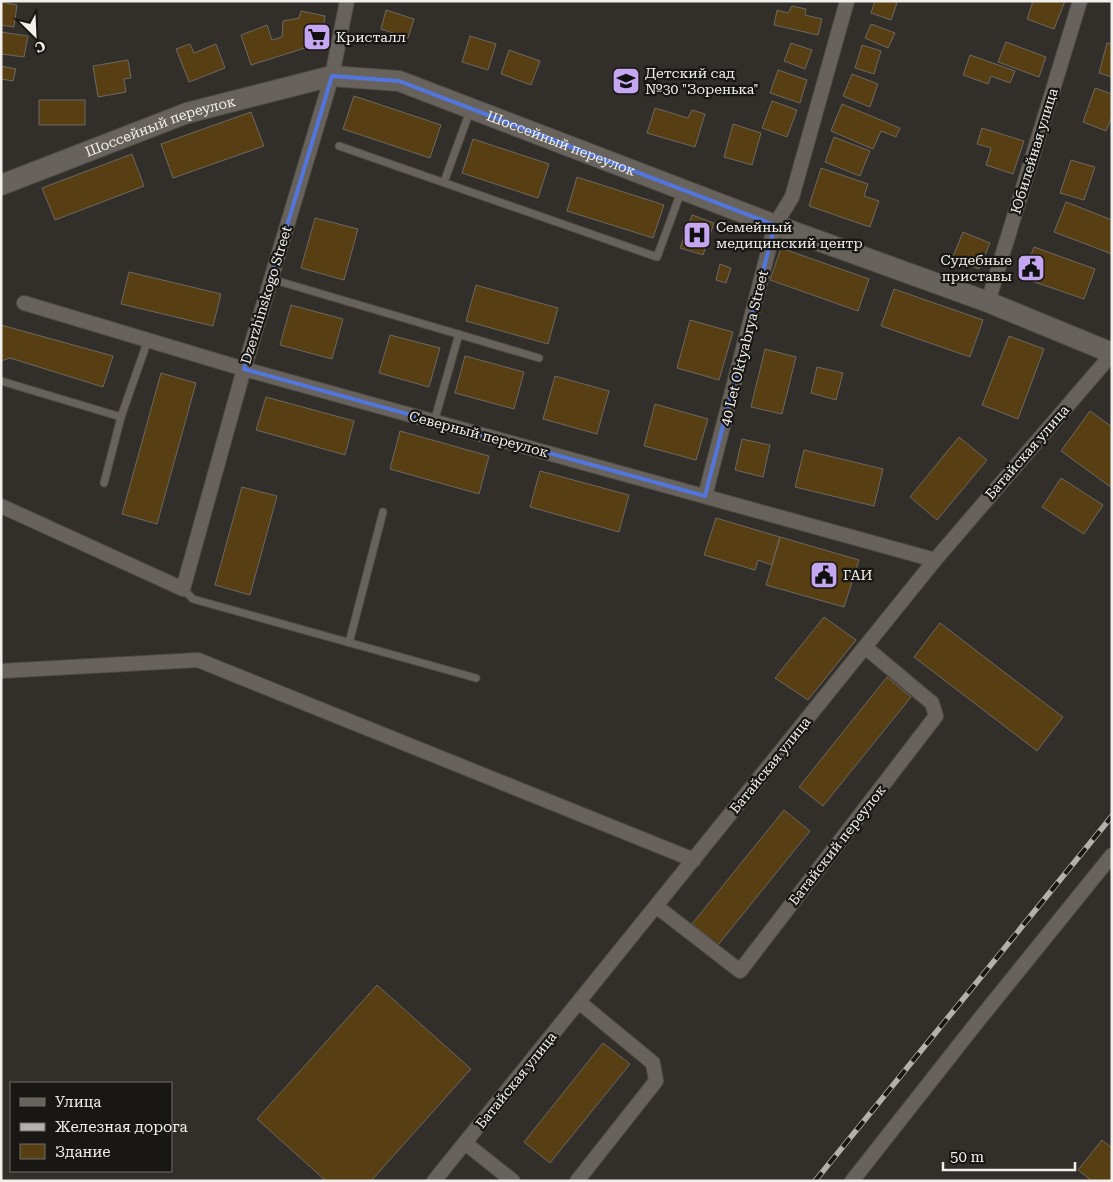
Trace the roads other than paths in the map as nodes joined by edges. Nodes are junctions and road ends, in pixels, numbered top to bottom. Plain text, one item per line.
1 (347, 1) edge
2 (847, 1) edge
3 (1080, 1) edge
4 (332, 76) junction
5 (471, 108) junction
6 (340, 146) dead end
7 (444, 182) junction
8 (1, 185) edge
9 (682, 189) junction
10 (775, 225) junction
11 (271, 279) junction
12 (988, 302) junction
13 (24, 303) dead end
14 (459, 334) junction
15 (148, 340) junction
16 (1112, 354) edge
17 (539, 358) dead end
18 (244, 369) junction
19 (1, 382) edge
20 (121, 418) junction
21 (434, 422) junction
22 (104, 484) dead end
23 (706, 496) junction
24 (1, 506) edge
25 (383, 512) dead end
26 (935, 560) junction
27 (183, 589) junction
28 (349, 643) junction
29 (864, 647) junction
30 (1, 671) edge
31 (476, 678) dead end
32 (1112, 854) edge
33 (694, 860) junction
34 (656, 906) junction
35 (579, 1002) junction
36 (465, 1143) junction
37 (434, 1181) edge
38 (513, 1181) edge
39 (577, 1181) edge
40 (852, 1181) edge

1 - 4 street, Dzerzhinskogo Street
2 - 10 street, 40 Let Oktyabrya Street
3 - 12 street, Юбилейная улица
4 - 5 main road, Шоссейный переулок
4 - 8 main road, Шоссейный переулок
4 - 11 street, Dzerzhinskogo Street
5 - 7 lane
5 - 9 main road, Шоссейный переулок
6 - 7 lane
7 - 9 lane
9 - 10 main road, Шоссейный переулок
10 - 12 main road, Шоссейный переулок
10 - 23 street, 40 Let Oktyabrya Street
11 - 14 lane
11 - 18 street, Dzerzhinskogo Street
12 - 16 main road, Шоссейный переулок
13 - 15 street, Северный переулок
14 - 17 lane
14 - 21 lane
15 - 18 street, Северный переулок
15 - 20 lane
16 - 26 street, Батайская улица
18 - 21 street, Северный переулок
18 - 27 street, Dzerzhinskogo Street
19 - 20 lane
20 - 22 lane
21 - 23 street, Северный переулок
23 - 26 street, Северный переулок
24 - 27 street
25 - 28 lane
26 - 29 street, Батайская улица
27 - 28 lane
28 - 31 lane
29 - 33 street, Батайская улица
29 - 34 street, Батайский переулок
30 - 33 street
32 - 40 street
33 - 34 street, Батайская улица
34 - 35 street, Батайская улица
35 - 36 street, Батайская улица
35 - 39 street
36 - 37 street, Батайская улица
36 - 38 street

